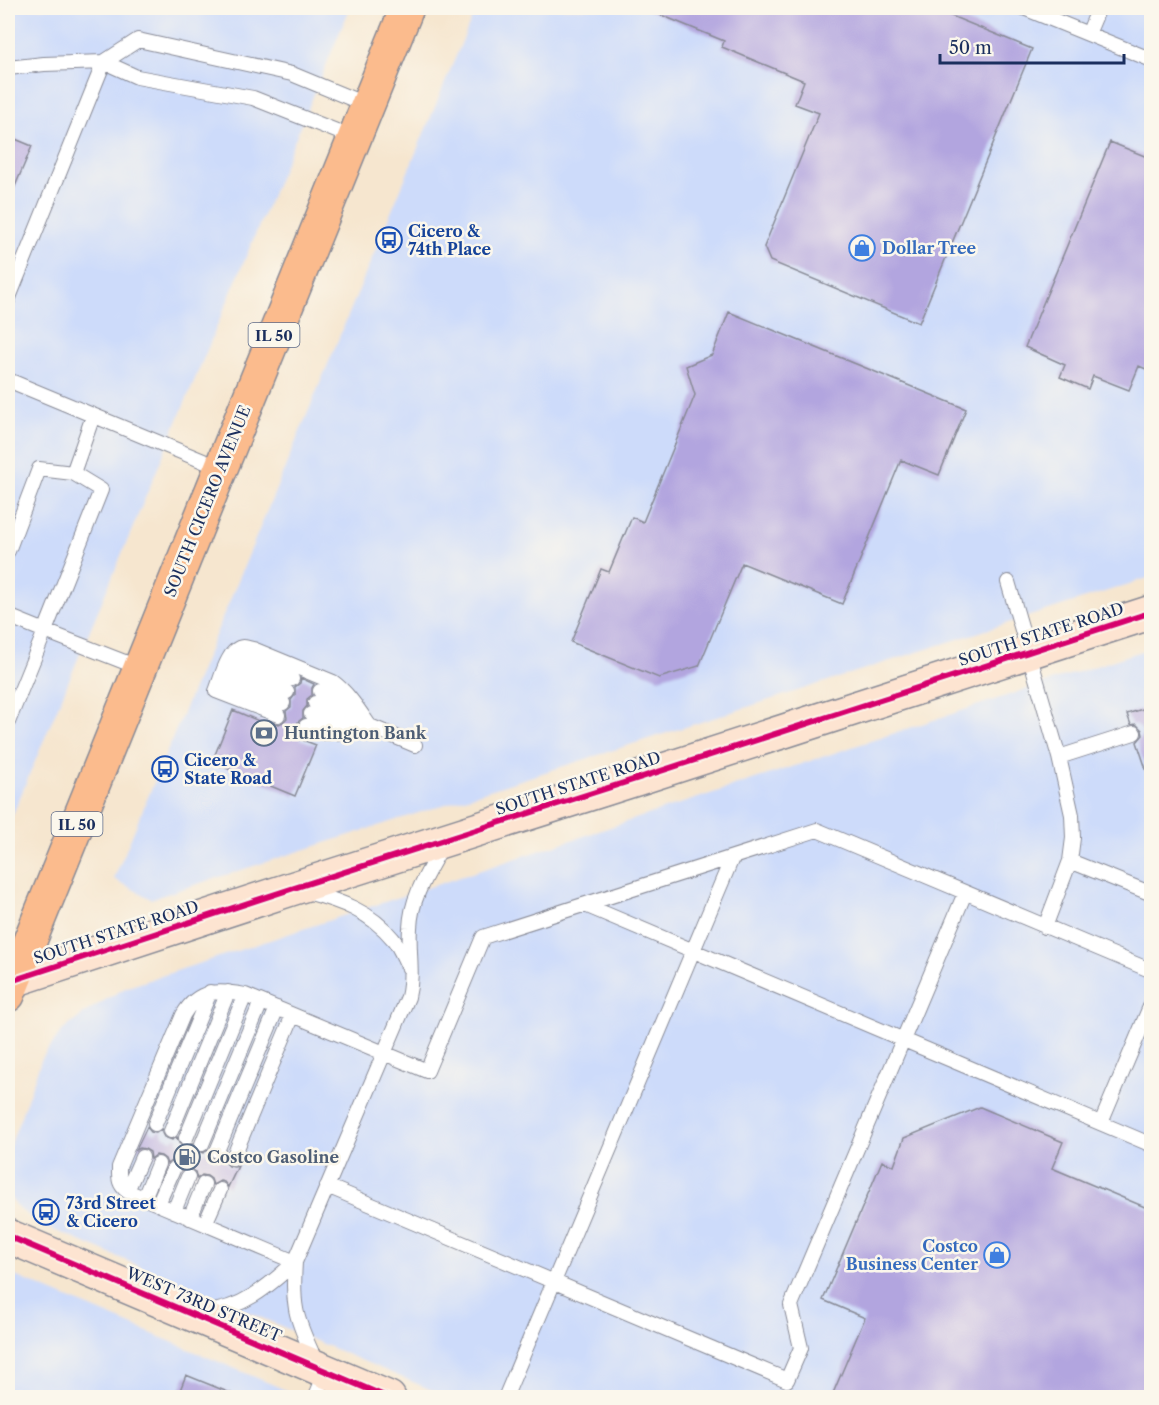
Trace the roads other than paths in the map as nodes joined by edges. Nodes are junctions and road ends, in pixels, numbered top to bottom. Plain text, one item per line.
1 (406, 8) edge
2 (1024, 8) edge
3 (1099, 8) edge
4 (1088, 34) junction
5 (1152, 60) edge
6 (104, 62) junction
7 (8, 68) edge
8 (367, 105) junction
9 (354, 138) junction
10 (8, 300) edge
11 (8, 381) edge
12 (93, 416) junction
13 (220, 468) junction
14 (73, 473) junction
15 (8, 551) edge
16 (1008, 582) dead end
17 (1152, 612) edge
18 (8, 616) edge
19 (45, 631) junction
20 (1029, 651) junction
21 (140, 668) junction
22 (224, 673) junction
23 (357, 706) junction
24 (313, 709) junction
25 (8, 722) edge
26 (369, 725) junction
27 (1134, 733) dead end
28 (415, 745) dead end
29 (1059, 757) junction
30 (446, 839) junction
31 (732, 858) junction
32 (1070, 861) junction
33 (291, 889) junction
34 (965, 893) junction
35 (1152, 894) edge
36 (585, 905) junction
37 (1045, 927) junction
38 (693, 950) junction
39 (1152, 971) edge
40 (411, 973) junction
41 (11, 987) edge
42 (210, 992) junction
43 (228, 992) junction
44 (244, 995) junction
45 (261, 1002) junction
46 (1152, 1002) edge
47 (277, 1008) junction
48 (293, 1015) junction
49 (903, 1040) junction
50 (384, 1052) junction
51 (155, 1124) dead end
52 (1101, 1124) junction
53 (171, 1131) dead end
54 (186, 1138) dead end
55 (202, 1144) dead end
56 (1152, 1145) edge
57 (218, 1151) dead end
58 (142, 1157) dead end
59 (233, 1158) dead end
60 (158, 1164) dead end
61 (173, 1170) dead end
62 (188, 1177) dead end
63 (204, 1184) dead end
64 (327, 1186) junction
65 (220, 1190) dead end
66 (127, 1191) junction
67 (144, 1198) junction
68 (158, 1204) junction
69 (174, 1211) junction
70 (190, 1218) junction
71 (205, 1224) junction
72 (8, 1236) edge
73 (295, 1262) junction
74 (554, 1282) junction
75 (189, 1312) junction
76 (320, 1378) edge
77 (389, 1398) edge
78 (506, 1398) edge

1 - 8 main road, SOUTH CICERO AVENUE / IL 50
2 - 4 lane
3 - 4 lane
4 - 5 lane
6 - 7 lane
6 - 8 lane
6 - 9 lane
6 - 10 lane
8 - 9 main road, SOUTH CICERO AVENUE / IL 50
9 - 13 main road, SOUTH CICERO AVENUE / IL 50
11 - 12 lane
12 - 13 lane
12 - 14 lane
13 - 21 main road, SOUTH CICERO AVENUE / IL 50
14 - 15 lane
14 - 19 lane
16 - 20 lane
17 - 20 street, SOUTH STATE ROAD
18 - 19 lane
19 - 21 lane
19 - 25 lane
20 - 29 lane
20 - 30 street, SOUTH STATE ROAD
21 - 41 main road, SOUTH CICERO AVENUE / IL 50
22 - 22 lane
22 - 23 lane
23 - 24 lane
23 - 26 lane
24 - 26 lane
24 - 26 lane
26 - 28 lane
27 - 29 lane
29 - 32 lane
30 - 33 street, SOUTH STATE ROAD
30 - 40 lane
31 - 34 lane
31 - 36 lane
31 - 38 lane
32 - 35 lane
32 - 37 lane
33 - 40 lane
33 - 41 street, SOUTH STATE ROAD
34 - 37 lane
34 - 49 lane
36 - 38 lane
36 - 50 lane
37 - 39 lane
38 - 49 lane
38 - 74 lane
40 - 50 lane
42 - 43 lane
42 - 51 lane
42 - 66 lane
43 - 44 lane
43 - 53 lane
44 - 45 lane
44 - 54 lane
45 - 47 lane
45 - 55 lane
46 - 52 lane
47 - 48 lane
47 - 57 lane
48 - 50 lane
48 - 59 lane
49 - 52 lane
49 - 74 lane
50 - 64 lane
52 - 56 lane
58 - 66 lane
60 - 67 lane
61 - 68 lane
62 - 69 lane
63 - 70 lane
64 - 73 lane
64 - 74 lane
65 - 71 lane
66 - 67 lane
67 - 68 lane
68 - 69 lane
69 - 70 lane
70 - 71 lane
71 - 73 lane
72 - 75 street, WEST 73RD STREET
73 - 75 lane
73 - 76 lane
74 - 78 lane
75 - 76 street, WEST 73RD STREET
76 - 77 street, WEST 73RD STREET

